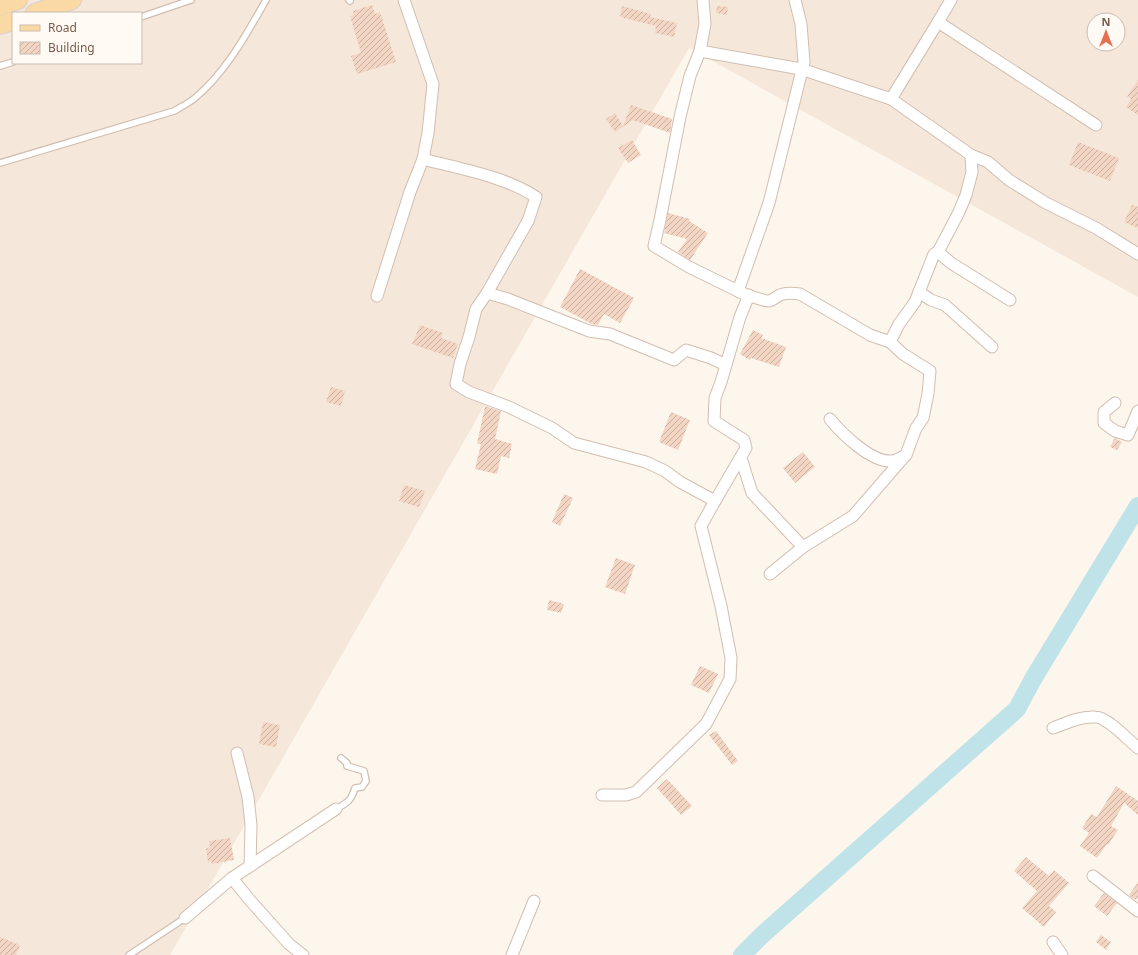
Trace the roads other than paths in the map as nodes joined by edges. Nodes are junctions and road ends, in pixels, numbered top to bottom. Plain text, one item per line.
1 (18, 0) edge
2 (72, 0) edge
3 (191, 0) edge
4 (266, 0) edge
5 (404, 0) edge
6 (703, 0) edge
7 (795, 0) edge
8 (951, 0) edge
9 (0, 6) edge
10 (38, 12) edge
11 (142, 17) edge
12 (12, 20) edge
13 (938, 22) junction
14 (0, 25) edge
15 (700, 51) junction
16 (12, 62) edge
17 (0, 66) edge
18 (801, 68) junction
19 (891, 99) junction
20 (1096, 125) dead end
21 (971, 155) junction
22 (423, 159) junction
23 (0, 163) edge
24 (938, 252) junction
25 (1138, 254) edge
26 (738, 291) junction
27 (919, 292) junction
28 (487, 293) junction
29 (749, 295) junction
30 (377, 296) dead end
31 (1010, 300) dead end
32 (890, 342) junction
33 (992, 348) dead end
34 (726, 365) junction
35 (1116, 404) dead end
36 (1138, 411) edge
37 (830, 419) dead end
38 (906, 455) junction
39 (741, 458) junction
40 (715, 501) junction
41 (803, 547) junction
42 (770, 574) dead end
43 (1053, 728) dead end
44 (1138, 748) edge
45 (237, 753) dead end
46 (341, 758) dead end
47 (602, 796) dead end
48 (336, 809) joint
49 (250, 866) junction
50 (1093, 876) dead end
51 (232, 878) junction
52 (534, 901) dead end
53 (1138, 911) edge
54 (185, 918) joint
55 (1053, 942) dead end
56 (129, 955) edge
57 (303, 955) edge
58 (512, 955) edge
59 (1062, 955) edge

1 - 9 main road
2 - 10 main road
3 - 11 lane
4 - 23 lane
5 - 22 street
6 - 15 street
7 - 18 street
8 - 13 street
12 - 14 main road
13 - 19 street
13 - 20 street
15 - 18 street
15 - 26 street
16 - 17 lane
18 - 19 street
18 - 26 street
19 - 21 street
21 - 24 street
21 - 25 street
22 - 28 street
22 - 30 street
24 - 27 street
24 - 31 street
26 - 29 street
27 - 32 street
27 - 33 street
28 - 34 street
28 - 40 street
29 - 32 street
29 - 34 street
32 - 38 street
34 - 39 street
35 - 36 street
37 - 38 street
38 - 41 street
39 - 40 street
39 - 41 street
40 - 47 street
41 - 42 street
43 - 44 street
45 - 49 street
46 - 48 lane
48 - 49 street
49 - 51 street
50 - 53 street
51 - 54 street
51 - 57 street
52 - 58 street
54 - 56 lane
55 - 59 street

